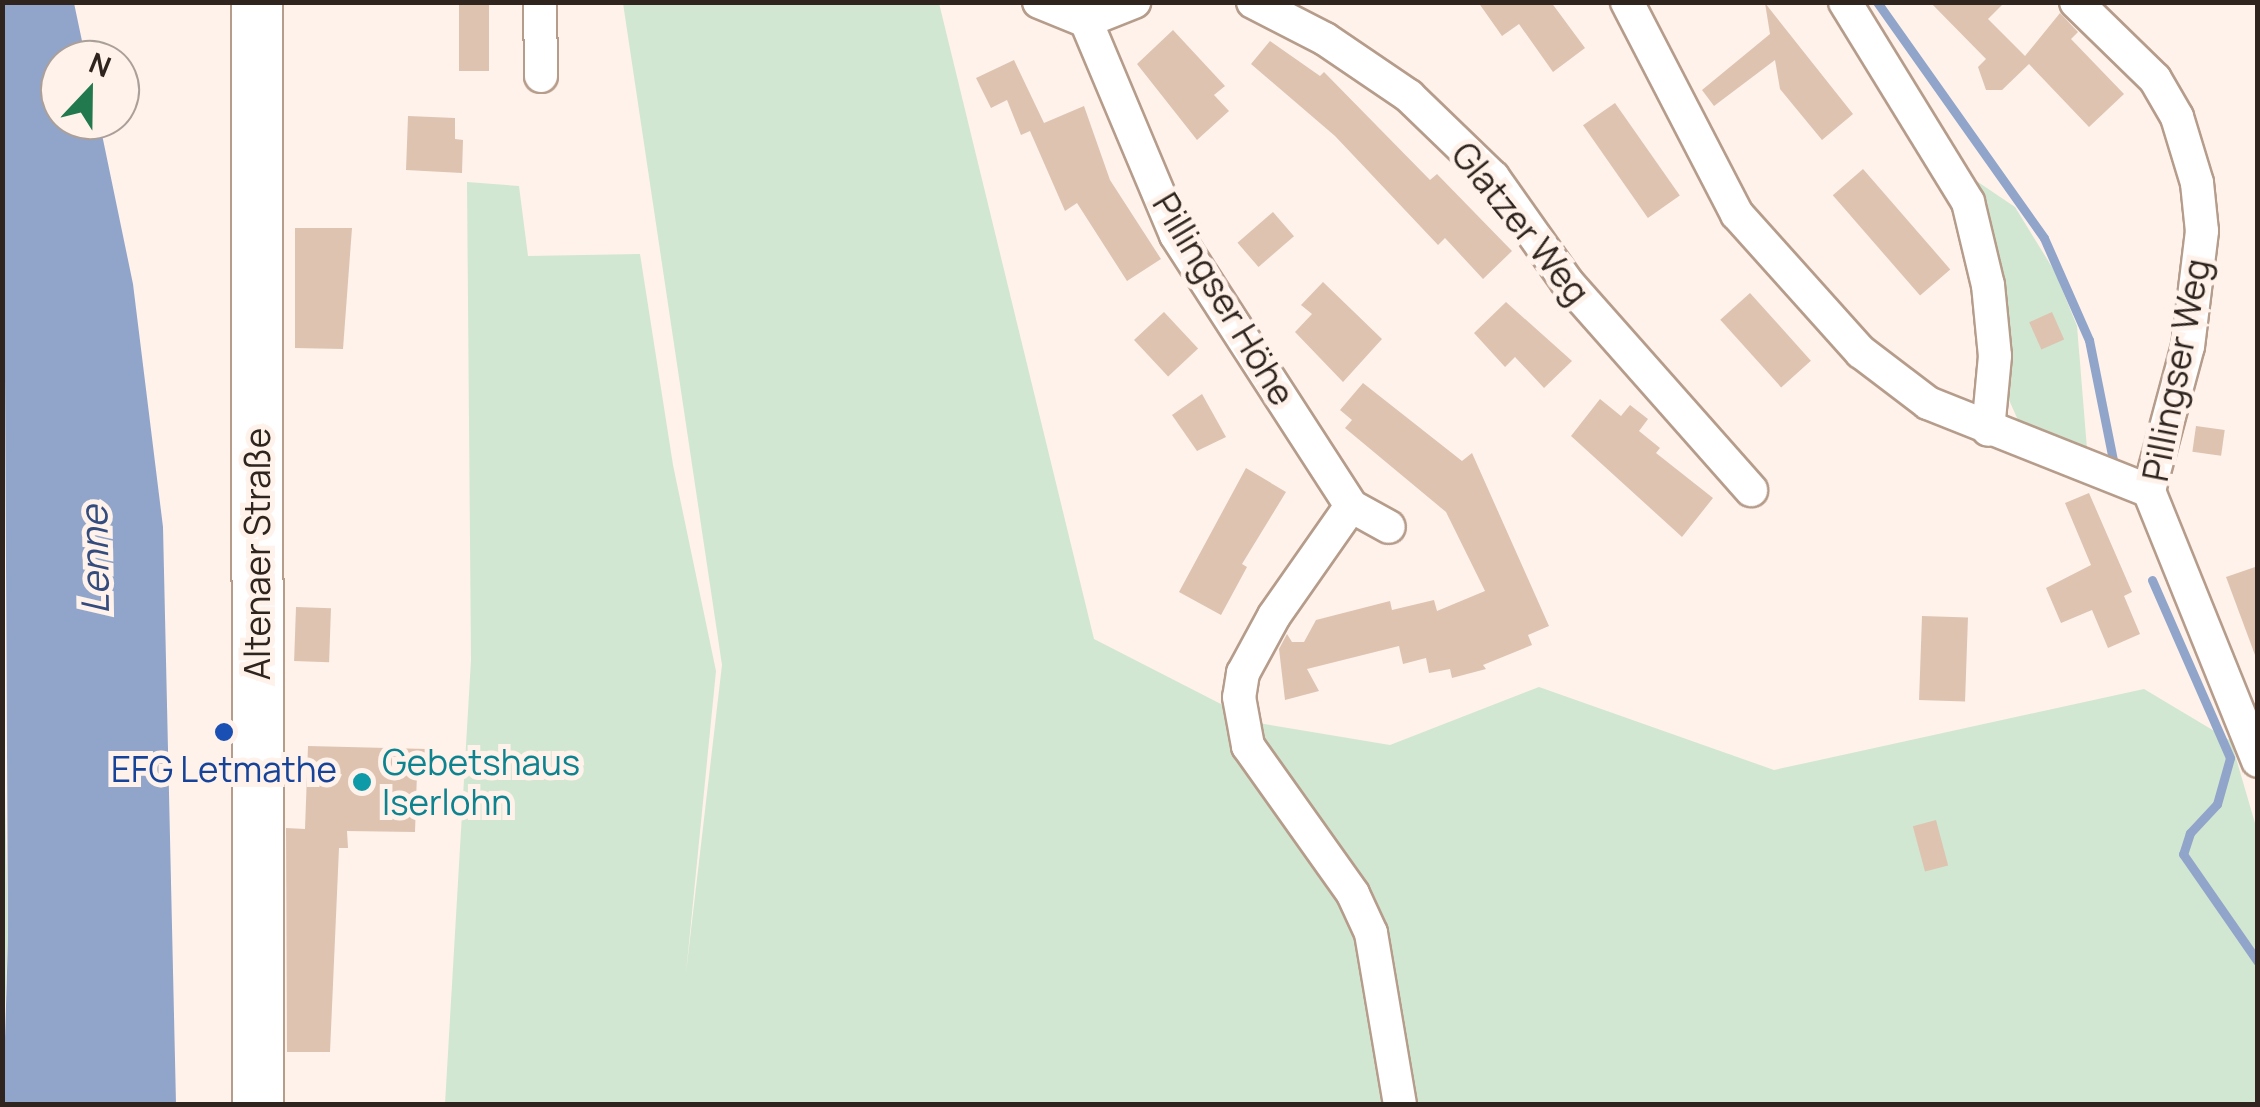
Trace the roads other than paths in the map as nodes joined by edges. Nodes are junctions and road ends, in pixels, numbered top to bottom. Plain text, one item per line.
1 (257, 2) edge
2 (540, 2) edge
3 (1038, 2) edge
4 (1134, 2) edge
5 (1252, 2) edge
6 (1627, 2) edge
7 (1844, 2) edge
8 (2076, 2) edge
9 (1086, 21) junction
10 (541, 76) dead end
11 (1988, 430) junction
12 (1752, 490) dead end
13 (2150, 491) junction
14 (1351, 506) junction
15 (1388, 527) dead end
16 (2258, 761) edge
17 (258, 1104) edge
18 (1400, 1104) edge

1 - 17 main road, Altenaer Straße
2 - 10 street
3 - 9 street
4 - 9 street
5 - 12 street, Glatzer Weg
6 - 11 street
7 - 11 street
8 - 13 street, Pillingser Weg
9 - 14 street, Pillingser Höhe
11 - 13 street
13 - 16 street, Pillingser Weg
14 - 15 street, Pillingser Höhe
14 - 18 street

